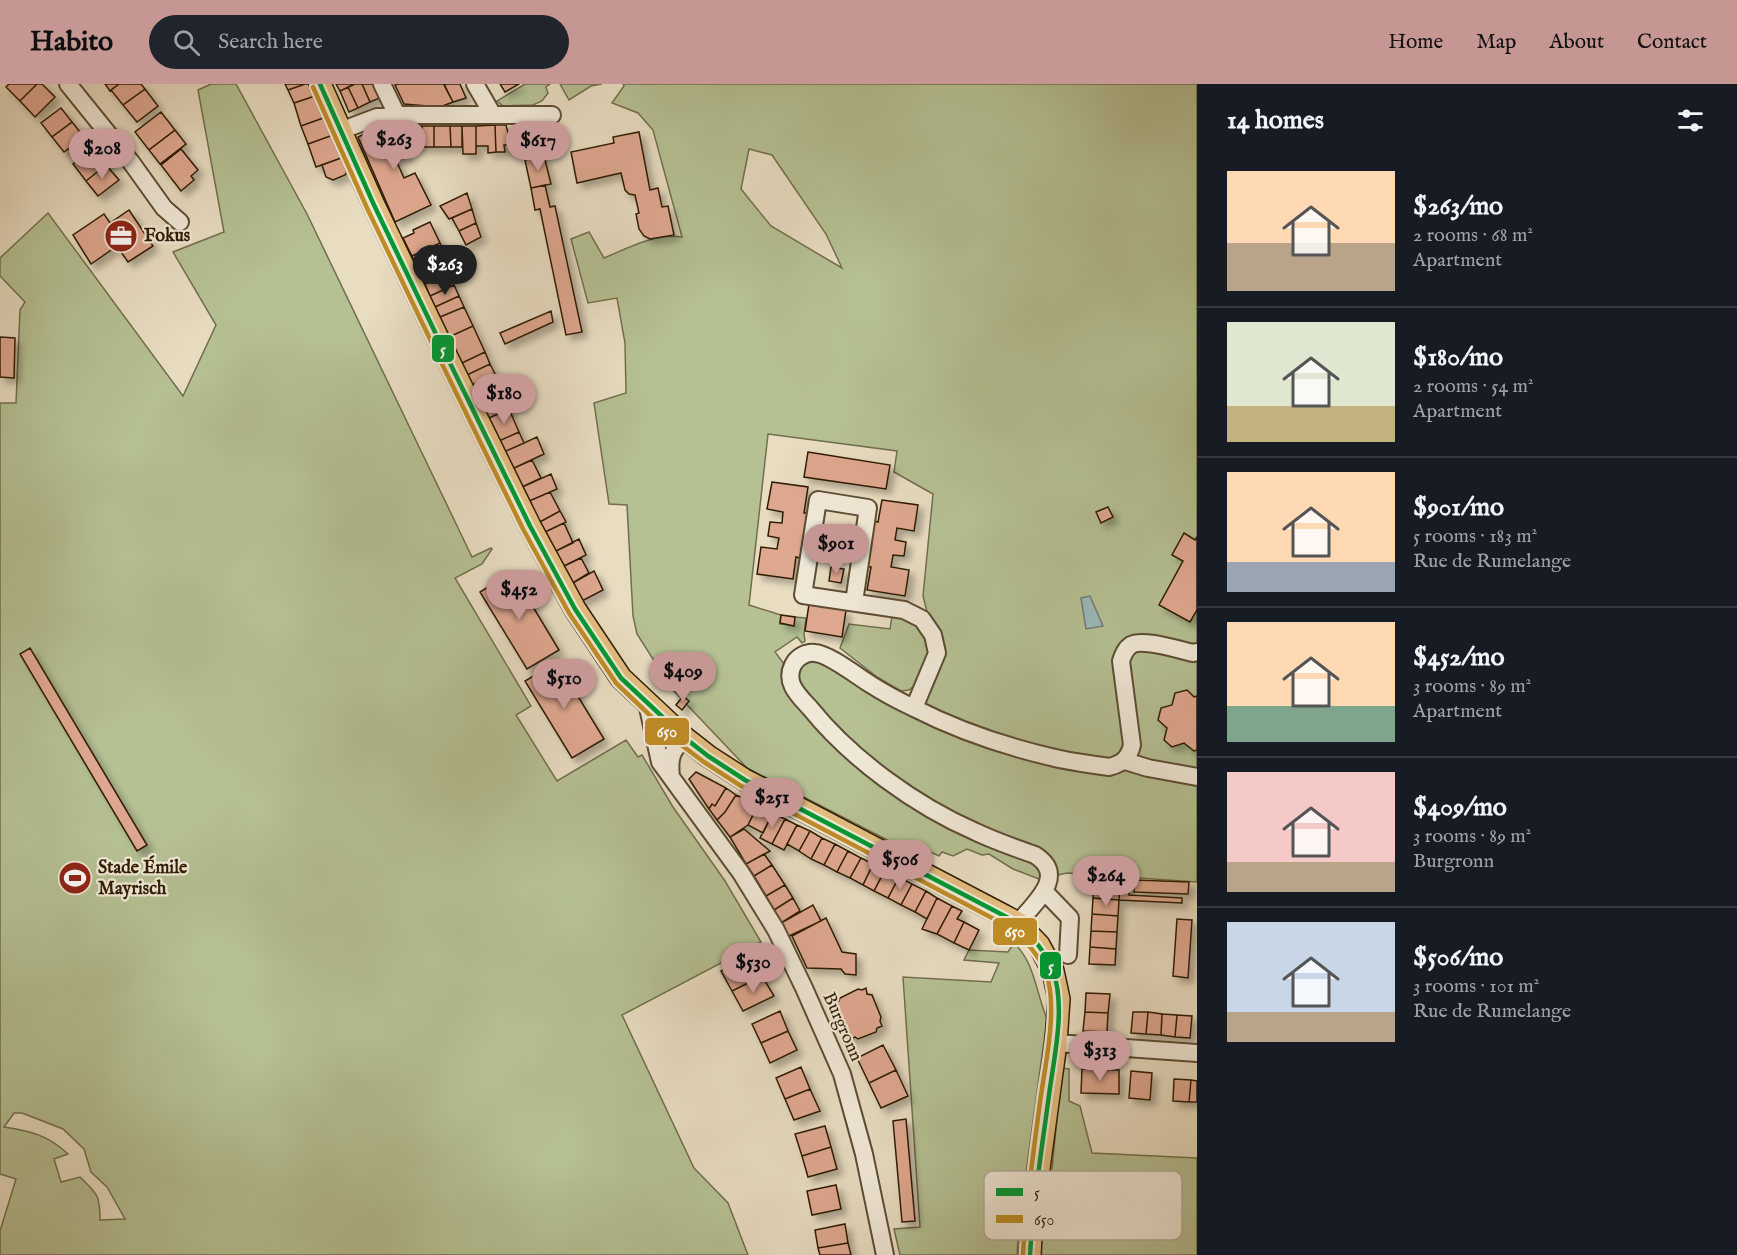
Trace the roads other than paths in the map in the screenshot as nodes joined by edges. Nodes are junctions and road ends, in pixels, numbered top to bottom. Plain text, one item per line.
1 (68, 84) edge
2 (320, 84) edge
3 (382, 84) edge
4 (475, 84) edge
5 (397, 115) junction
6 (493, 115) junction
7 (552, 115) dead end
8 (340, 131) junction
9 (180, 222) dead end
10 (854, 602) junction
11 (1197, 652) edge
12 (647, 703) junction
13 (914, 708) junction
14 (680, 734) junction
15 (656, 747) junction
16 (1125, 761) junction
17 (670, 777) junction
18 (1197, 777) edge
19 (1044, 891) junction
20 (1018, 923) junction
21 (1068, 955) dead end
22 (1056, 1043) junction
23 (1197, 1053) edge
24 (1039, 1171) edge
25 (1031, 1240) edge
26 (885, 1255) edge
27 (1030, 1255) edge

1 - 9 street
2 - 8 main road
3 - 5 street
4 - 6 street
5 - 6 street
5 - 8 street
6 - 7 street
8 - 12 main road
10 - 10 street
10 - 13 street
11 - 16 street
12 - 14 main road
12 - 15 street, Burgronn
13 - 16 street
13 - 19 street
14 - 15 street
14 - 17 street
14 - 20 main road
15 - 17 street, Burgronn
16 - 18 street
17 - 26 street, Burgronn
19 - 20 street
19 - 21 street
20 - 22 main road
22 - 23 street
22 - 24 main road
25 - 27 main road

